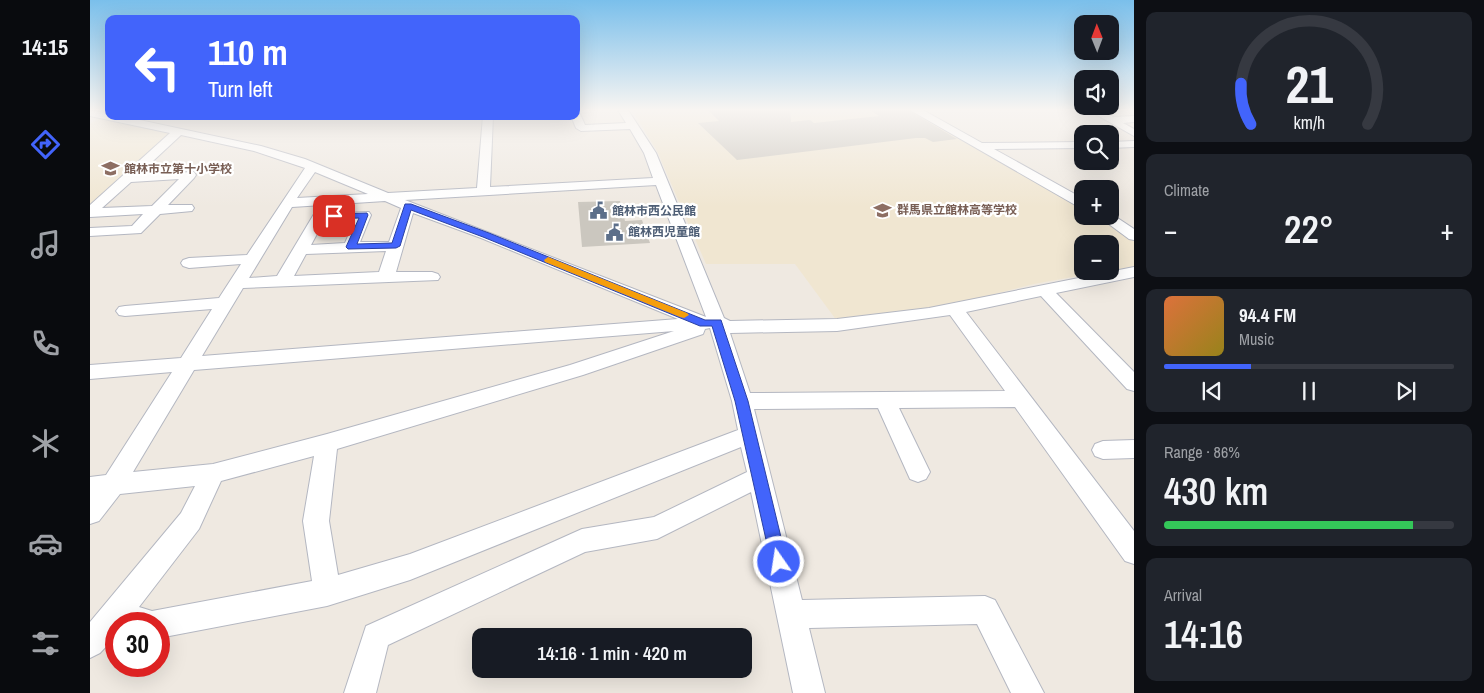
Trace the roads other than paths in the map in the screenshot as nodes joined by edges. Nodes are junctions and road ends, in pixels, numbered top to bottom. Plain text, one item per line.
1 (167, 142) edge
2 (229, 142) edge
3 (486, 142) edge
4 (643, 142) edge
5 (973, 142) edge
6 (1134, 144) edge
7 (1074, 145) edge
8 (1119, 145) edge
9 (980, 146) junction
10 (312, 167) junction
11 (127, 178) junction
12 (661, 181) junction
13 (483, 191) junction
14 (387, 197) junction
15 (1074, 199) edge
16 (287, 203) junction
17 (408, 206) junction
18 (187, 208) dead end
19 (156, 210) junction
20 (90, 213) edge
21 (1118, 225) edge
22 (90, 232) edge
23 (1134, 236) edge
24 (396, 246) junction
25 (351, 247) junction
26 (300, 250) junction
27 (252, 259) junction
28 (189, 263) dead end
29 (1134, 272) edge
30 (386, 277) junction
31 (432, 277) dead end
32 (284, 280) junction
33 (237, 283) junction
34 (1044, 290) junction
35 (225, 303) junction
36 (954, 308) junction
37 (125, 311) dead end
38 (710, 323) junction
39 (186, 364) junction
40 (90, 372) edge
41 (1134, 384) edge
42 (1020, 399) junction
43 (885, 400) junction
44 (742, 401) junction
45 (749, 435) junction
46 (327, 443) junction
47 (1134, 449) edge
48 (1103, 450) dead end
49 (918, 472) dead end
50 (212, 474) junction
51 (760, 476) junction
52 (101, 486) edge
53 (90, 514) edge
54 (1134, 552) edge
55 (327, 592) junction
56 (791, 614) junction
57 (170, 621) edge
58 (99, 628) edge
59 (360, 693) edge
60 (809, 693) edge
61 (1028, 693) edge

1 - 11 street
2 - 10 street
3 - 13 street
4 - 12 street
5 - 9 street
6 - 8 street
7 - 9 street
9 - 15 street
10 - 14 street
10 - 16 street
11 - 19 street
11 - 20 street
12 - 13 street
12 - 38 street
13 - 14 street
14 - 16 street
14 - 17 street
16 - 27 street
17 - 24 street
17 - 38 street
18 - 19 street
19 - 20 street
19 - 22 street
21 - 23 street
24 - 25 street
24 - 30 street
25 - 26 street
25 - 26 street
26 - 32 street
27 - 28 street
27 - 33 street
29 - 34 street
30 - 31 street
30 - 32 street
32 - 33 street
33 - 35 street
34 - 36 street
34 - 41 street
35 - 37 street
35 - 39 street
36 - 38 street
36 - 42 street
38 - 39 street
38 - 44 street
38 - 46 street
39 - 40 street
39 - 52 street
42 - 43 street
42 - 54 street
43 - 44 street
43 - 49 street
44 - 45 street
45 - 51 street
45 - 55 street
46 - 50 street
46 - 55 street
47 - 48 street
50 - 52 street
50 - 58 street
51 - 56 street
51 - 59 street
52 - 53 street
55 - 57 street
56 - 60 street
56 - 61 street

